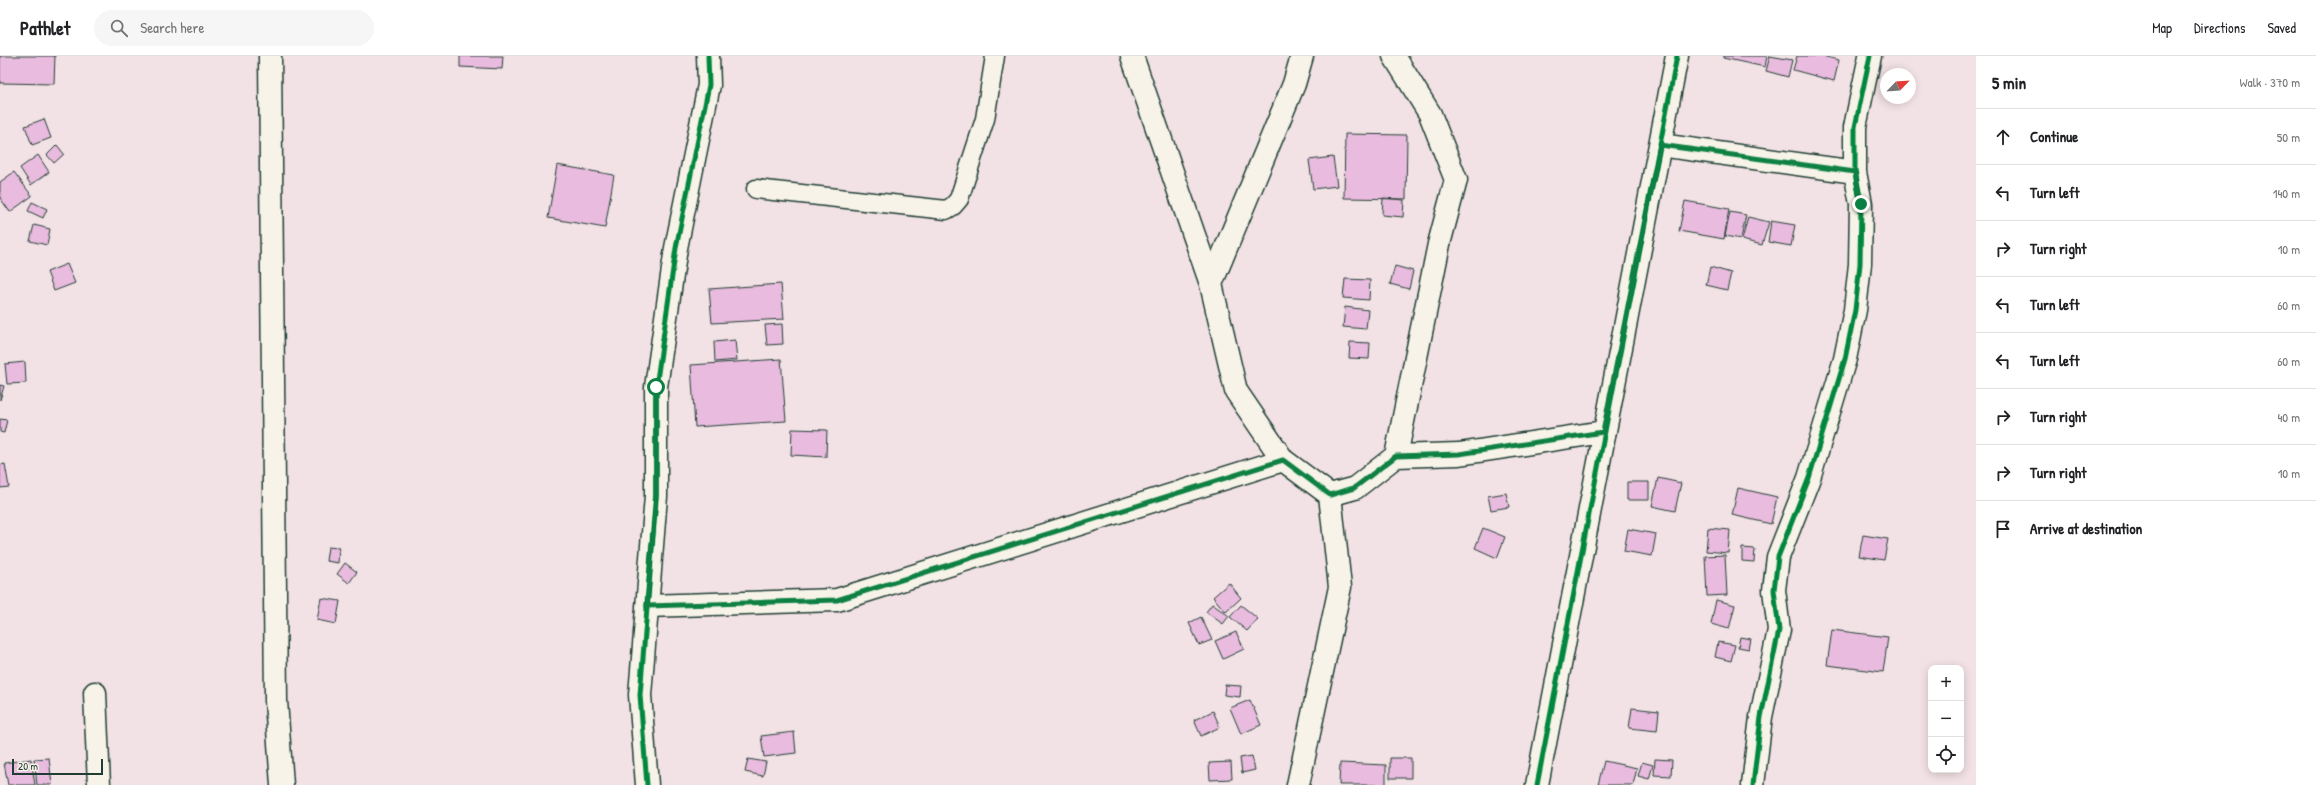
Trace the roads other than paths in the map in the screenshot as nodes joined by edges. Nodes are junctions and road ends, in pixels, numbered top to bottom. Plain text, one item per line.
1 (270, 56) edge
2 (708, 56) edge
3 (995, 56) edge
4 (1132, 56) edge
5 (1302, 56) edge
6 (1394, 56) edge
7 (1677, 56) edge
8 (1870, 56) edge
9 (1660, 145) junction
10 (1855, 172) junction
11 (756, 189) dead end
12 (1211, 284) junction
13 (1603, 432) junction
14 (1396, 456) junction
15 (1283, 460) junction
16 (1330, 495) junction
17 (647, 606) junction
18 (95, 693) dead end
19 (99, 785) edge
20 (282, 785) edge
21 (648, 785) edge
22 (1298, 785) edge
23 (1537, 785) edge
24 (1753, 785) edge

1 - 20 street
2 - 17 street
3 - 11 lane
4 - 12 street
5 - 12 street
6 - 14 street
7 - 9 street
8 - 10 street
9 - 10 street
9 - 13 street
10 - 24 street
12 - 15 street
13 - 14 street
13 - 23 street
14 - 16 street
15 - 16 street
15 - 17 street
16 - 22 street
17 - 21 street
18 - 19 street

